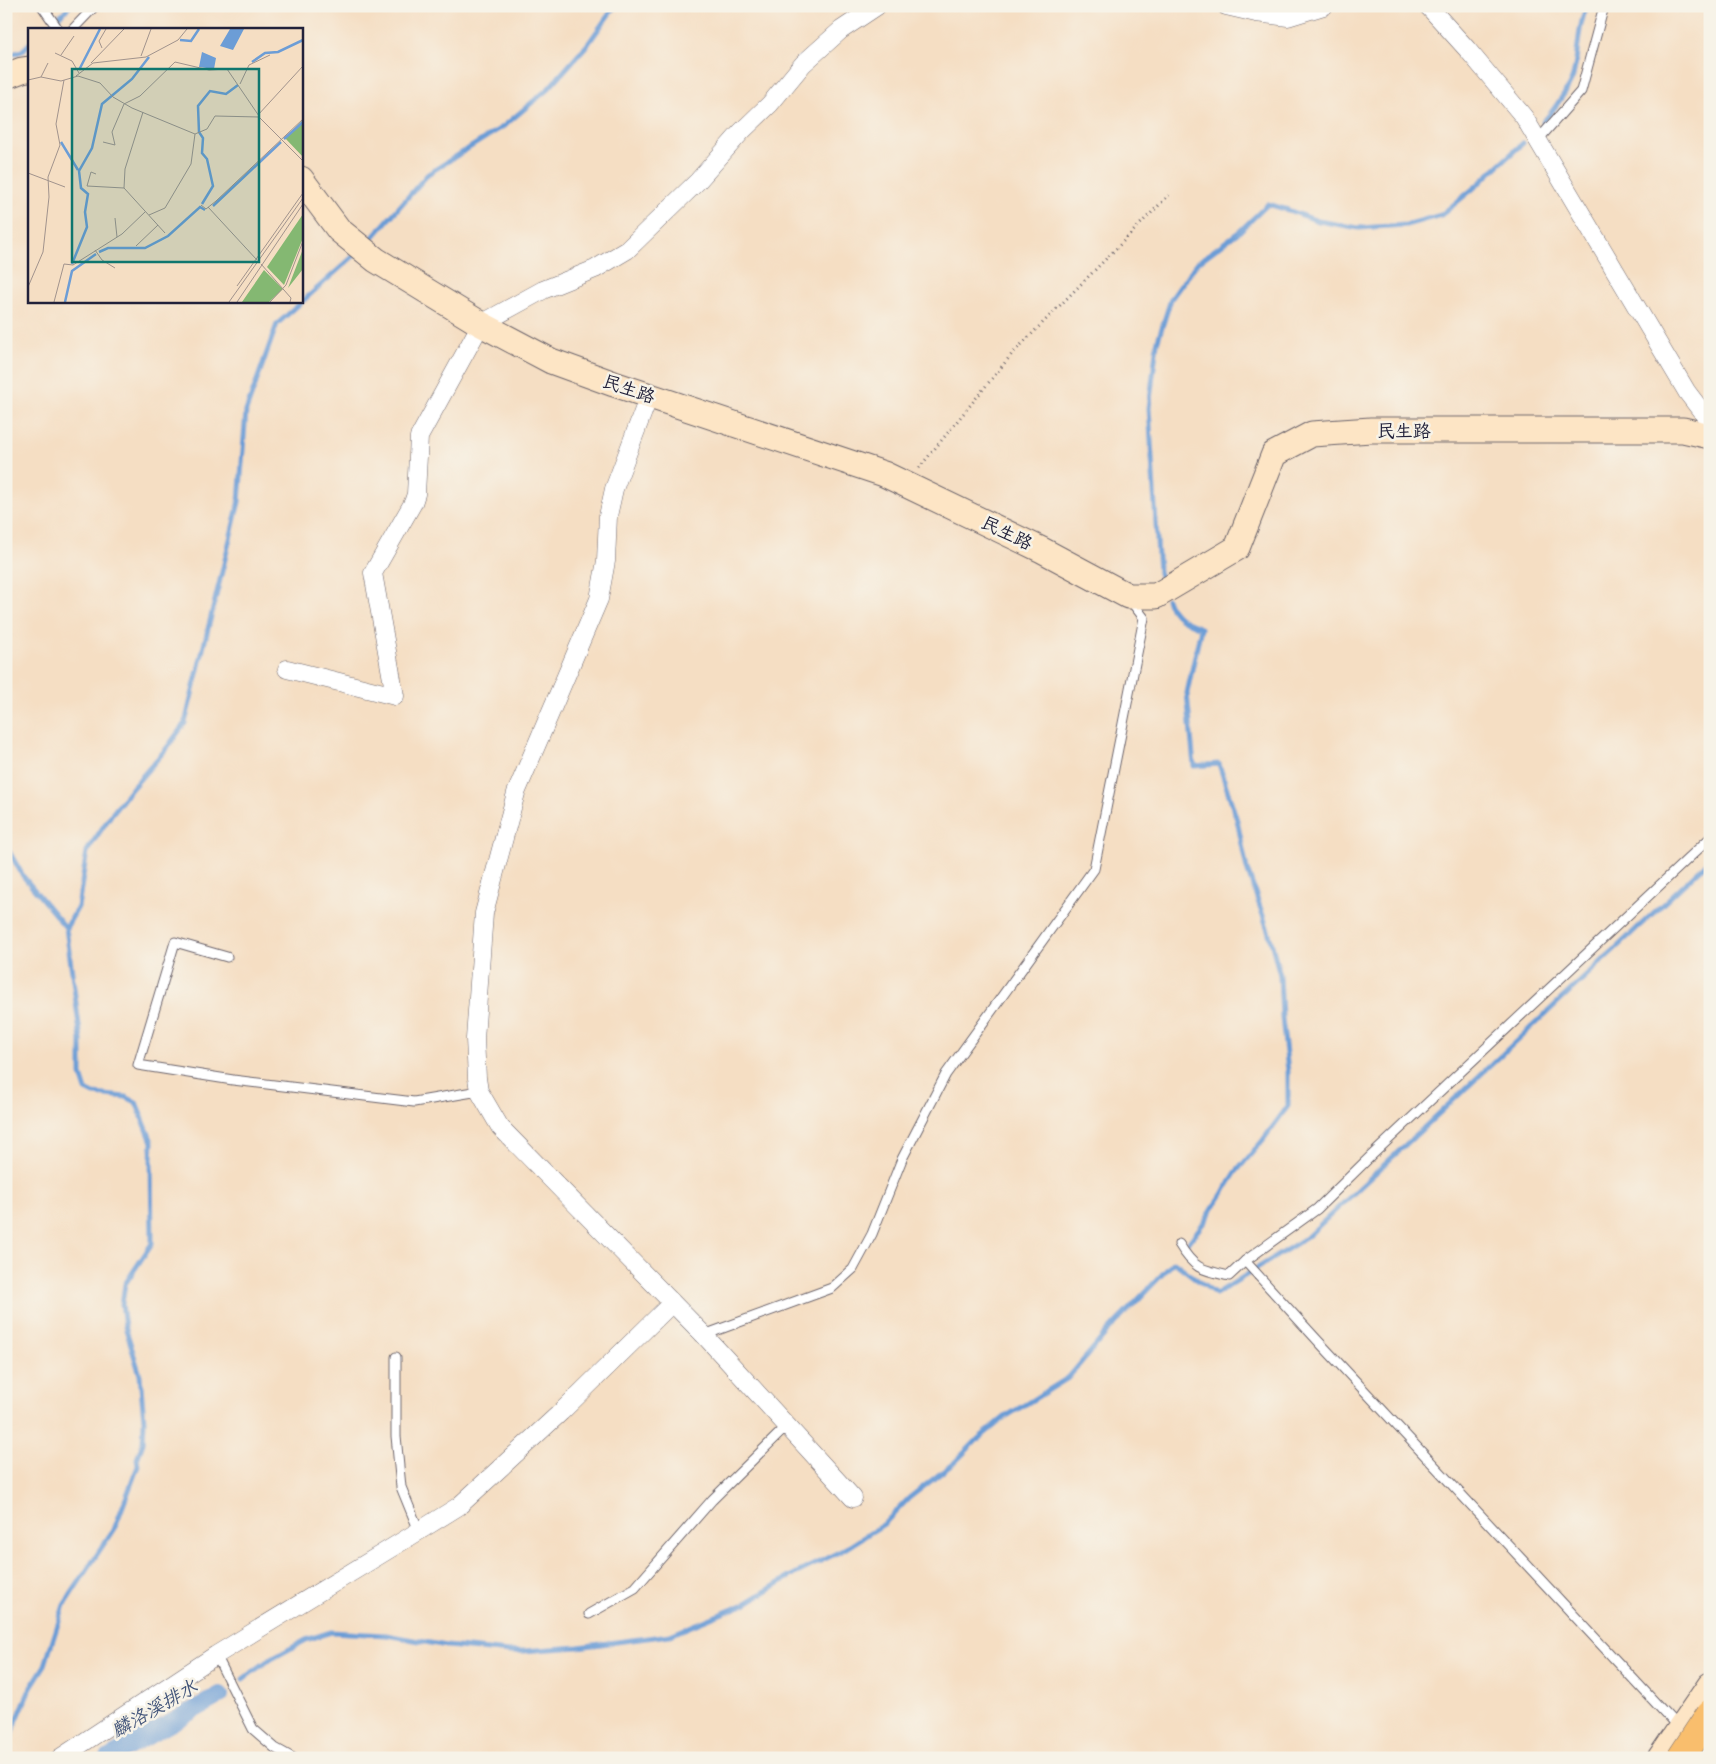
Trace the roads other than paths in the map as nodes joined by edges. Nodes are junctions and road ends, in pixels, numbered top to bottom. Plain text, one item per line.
1 (42, 6) edge
2 (95, 6) edge
3 (877, 6) edge
4 (1226, 6) edge
5 (1324, 6) edge
6 (1428, 6) edge
7 (1604, 6) edge
8 (57, 28) edge
9 (74, 28) edge
10 (28, 69) edge
11 (6, 76) edge
12 (1538, 140) junction
13 (302, 180) edge
14 (481, 324) junction
15 (649, 396) junction
16 (1709, 423) edge
17 (1128, 596) junction
18 (287, 669) dead end
19 (1710, 838) edge
20 (227, 957) dead end
21 (479, 1091) junction
22 (1179, 1244) dead end
23 (1245, 1261) junction
24 (672, 1302) junction
25 (704, 1335) junction
26 (396, 1357) dead end
27 (788, 1426) junction
28 (853, 1498) dead end
29 (419, 1531) junction
30 (589, 1614) dead end
31 (216, 1655) junction
32 (1710, 1685) edge
33 (1710, 1714) edge
34 (1680, 1728) junction
35 (60, 1758) edge
36 (293, 1758) edge
37 (1660, 1758) edge
38 (1681, 1758) edge
39 (1709, 1758) edge

1 - 8 lane
2 - 9 lane
3 - 14 street
4 - 5 street
6 - 12 street
7 - 12 lane
10 - 11 street
12 - 16 street
13 - 14 street, 民生路
14 - 15 street, 民生路
14 - 18 street
15 - 17 street, 民生路
15 - 21 street
16 - 17 street, 民生路
17 - 25 lane
19 - 23 lane
20 - 21 lane
21 - 24 street
22 - 23 lane
23 - 34 lane
24 - 25 street
24 - 29 street
25 - 27 street
26 - 29 lane
27 - 28 street
27 - 30 lane
29 - 31 street
31 - 35 street
31 - 36 lane
32 - 34 street
33 - 38 highway, bridge
34 - 37 street
34 - 39 lane

